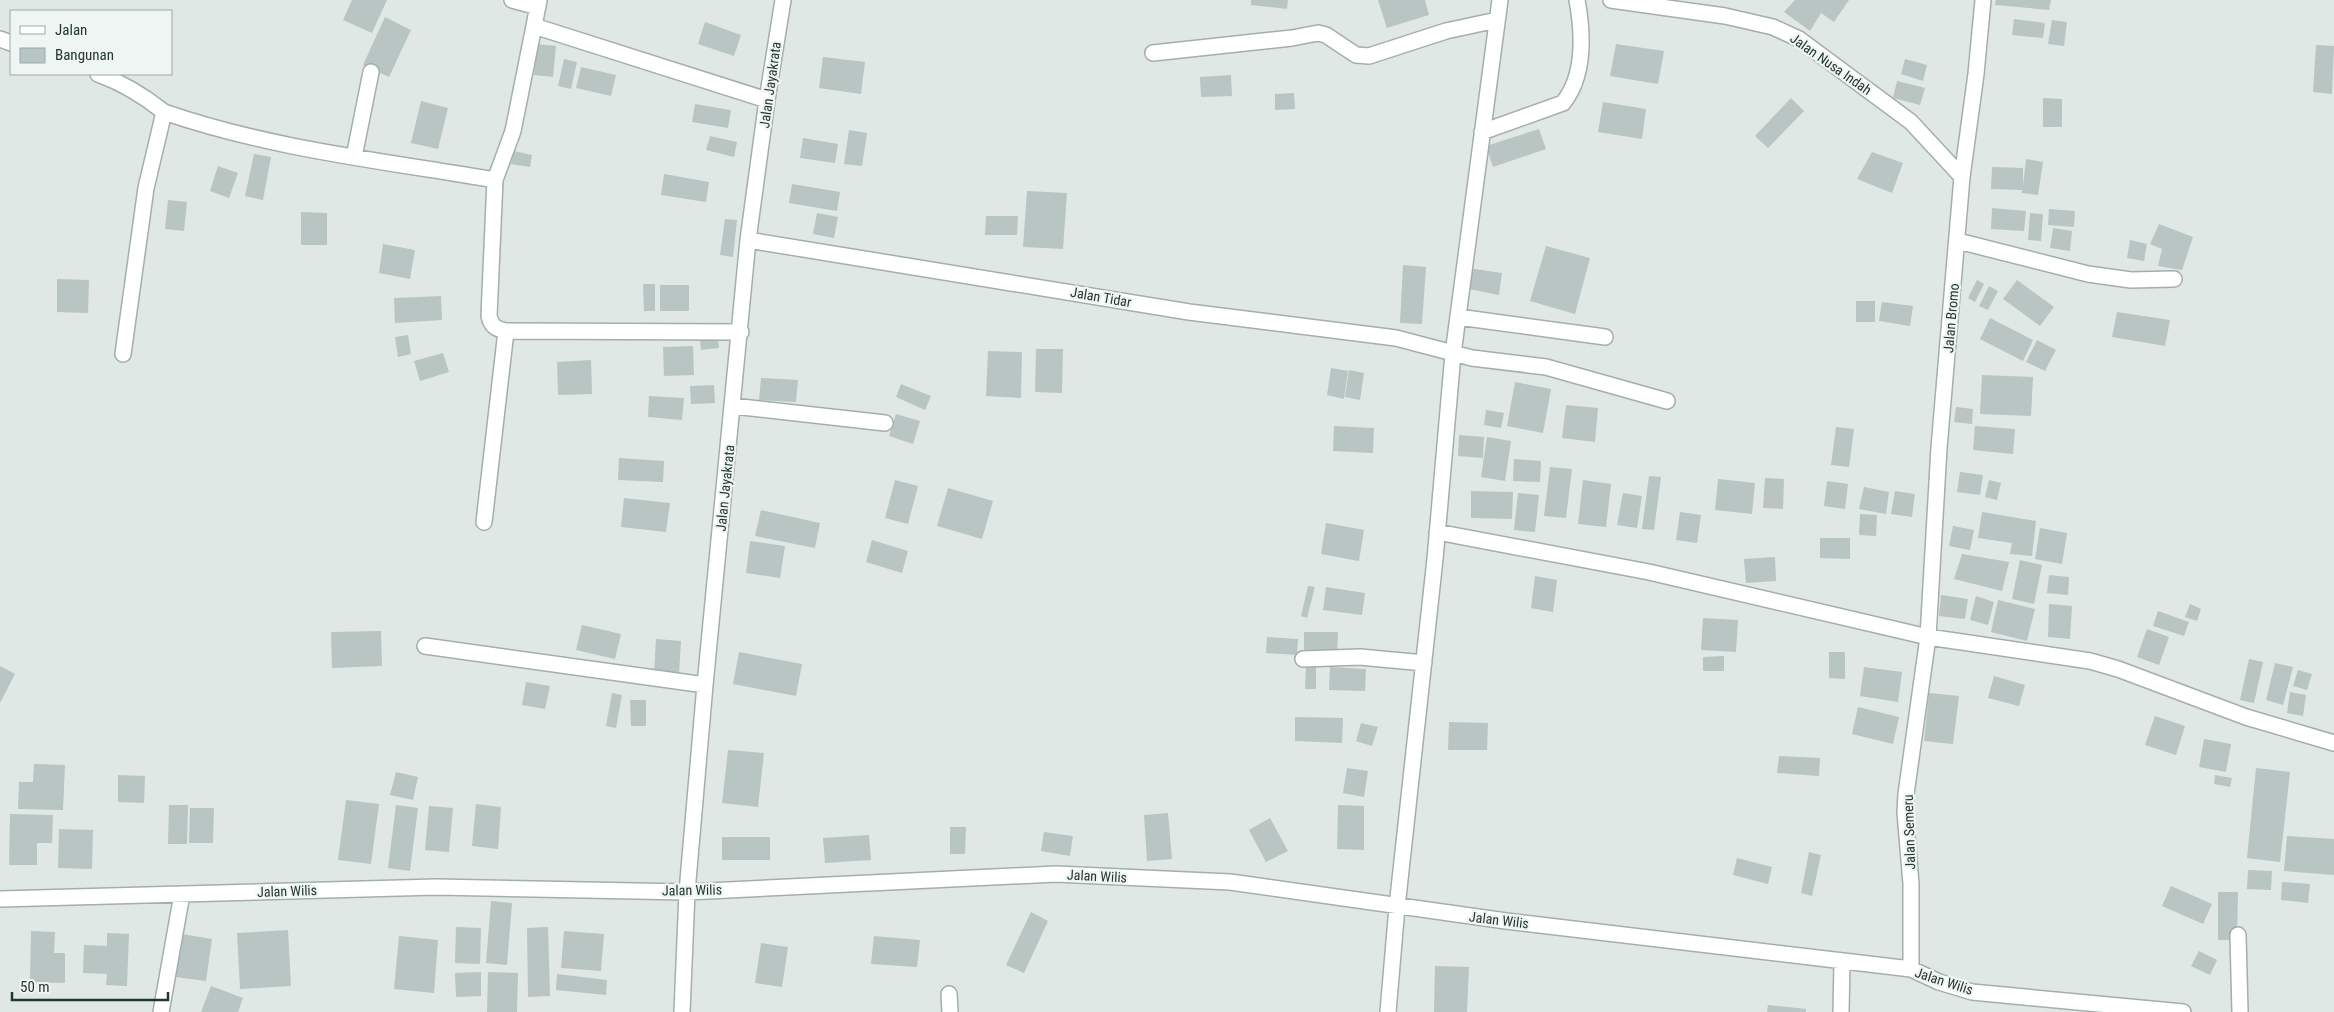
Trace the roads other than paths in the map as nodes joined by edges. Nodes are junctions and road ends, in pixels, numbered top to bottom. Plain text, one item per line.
1 (512, 0) edge
2 (783, 0) edge
3 (1500, 0) edge
4 (1577, 0) edge
5 (1612, 0) edge
6 (1983, 0) edge
7 (538, 4) edge
8 (1497, 20) junction
9 (534, 26) junction
10 (1152, 53) dead end
11 (371, 72) dead end
12 (101, 75) edge
13 (767, 100) junction
14 (164, 112) junction
15 (1482, 132) junction
16 (354, 157) junction
17 (1962, 177) junction
18 (495, 180) junction
19 (748, 240) junction
20 (1958, 241) junction
21 (2174, 279) dead end
22 (1458, 317) junction
23 (506, 331) junction
24 (741, 332) junction
25 (1605, 336) dead end
26 (123, 354) dead end
27 (1453, 354) junction
28 (1667, 401) dead end
29 (733, 406) junction
30 (885, 423) dead end
31 (484, 522) dead end
32 (1437, 532) junction
33 (1928, 637) junction
34 (425, 646) dead end
35 (1303, 658) dead end
36 (1424, 663) junction
37 (705, 685) junction
38 (2334, 743) edge
39 (687, 892) junction
40 (182, 894) junction
41 (0, 899) edge
42 (1396, 906) junction
43 (2238, 935) dead end
44 (1842, 962) junction
45 (1910, 970) junction
46 (949, 994) dead end
47 (161, 1012) edge
48 (682, 1012) edge
49 (950, 1012) edge
50 (1388, 1012) edge
51 (1841, 1012) edge
52 (2183, 1012) edge
53 (2240, 1012) edge

1 - 7 street
2 - 13 street, Jalan Jayakrata
3 - 8 street
4 - 15 street
5 - 17 street, Jalan Nusa Indah
6 - 17 street, Jalan Bromo
7 - 9 street
8 - 10 street
8 - 15 street
9 - 13 street
9 - 18 street
11 - 16 street
12 - 14 street
13 - 19 street, Jalan Jayakrata
14 - 16 street
14 - 26 street
15 - 22 street
16 - 18 street
17 - 20 street, Jalan Bromo
18 - 23 street
19 - 24 street, Jalan Jayakrata
19 - 27 street, Jalan Tidar
20 - 21 street
20 - 33 street, Jalan Bromo
22 - 25 street
22 - 27 street
23 - 24 street
23 - 31 street
24 - 29 street, Jalan Jayakrata
27 - 28 street, Jalan Tidar
27 - 32 street
29 - 30 street
29 - 37 street, Jalan Jayakrata
32 - 33 street
32 - 36 street
33 - 38 street
33 - 45 street, Jalan Semeru
34 - 37 street
35 - 36 street
36 - 42 street
37 - 39 street, Jalan Jayakrata
39 - 40 street, Jalan Wilis
39 - 42 street, Jalan Wilis
39 - 48 street, Jalan Jayakrata
40 - 41 street, Jalan Wilis
40 - 47 street
42 - 44 street, Jalan Wilis
42 - 50 street
43 - 53 street
44 - 45 street, Jalan Wilis
44 - 51 street
45 - 52 street, Jalan Wilis
46 - 49 street

